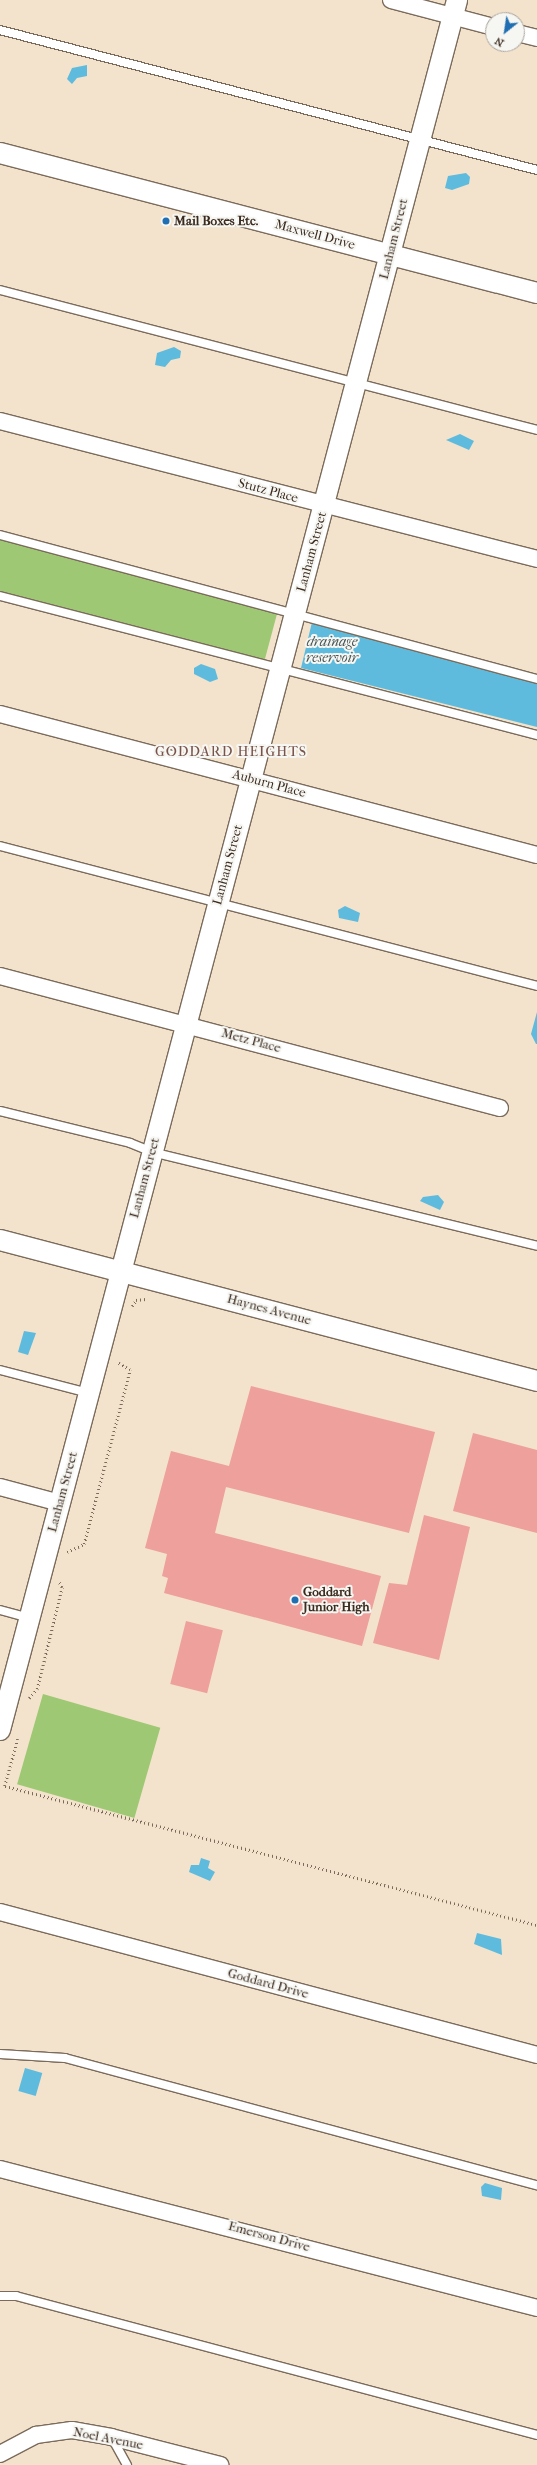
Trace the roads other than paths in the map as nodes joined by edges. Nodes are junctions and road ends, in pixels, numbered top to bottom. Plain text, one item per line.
1 (391, 0) edge
2 (454, 8) edge
3 (485, 23) edge
4 (0, 30) edge
5 (525, 35) edge
6 (537, 38) edge
7 (420, 139) junction
8 (0, 153) edge
9 (537, 170) edge
10 (389, 255) junction
11 (0, 290) edge
12 (537, 293) edge
13 (357, 383) junction
14 (0, 421) edge
15 (537, 430) edge
16 (324, 505) junction
17 (0, 535) edge
18 (537, 559) edge
19 (0, 596) edge
20 (295, 613) junction
21 (280, 670) junction
22 (537, 679) edge
23 (0, 714) edge
24 (537, 735) edge
25 (250, 779) junction
26 (0, 846) edge
27 (537, 855) edge
28 (218, 904) junction
29 (0, 976) edge
30 (537, 986) edge
31 (186, 1024) junction
32 (500, 1108) dead end
33 (0, 1111) edge
34 (152, 1152) junction
35 (0, 1240) edge
36 (537, 1246) edge
37 (121, 1271) junction
38 (0, 1370) edge
39 (537, 1381) edge
40 (89, 1393) junction
41 (0, 1488) edge
42 (60, 1503) junction
43 (0, 1610) edge
44 (30, 1618) junction
45 (5, 1731) edge
46 (0, 1912) edge
47 (0, 2054) edge
48 (537, 2055) edge
49 (0, 2169) edge
50 (537, 2185) edge
51 (0, 2296) edge
52 (537, 2308) edge
53 (537, 2435) edge
54 (111, 2437) junction
55 (0, 2454) edge
56 (127, 2465) edge
57 (220, 2465) edge

1 - 2 street
2 - 3 street
2 - 7 street, Lanham Street
4 - 7 lane
5 - 6 street
7 - 9 lane
7 - 10 street, Lanham Street
8 - 10 street, Maxwell Drive
10 - 12 street, Maxwell Drive
10 - 13 street, Lanham Street
11 - 13 lane
13 - 15 lane
13 - 16 street, Lanham Street
14 - 16 street, Stutz Place
16 - 18 street, Stutz Place
16 - 20 street, Lanham Street
17 - 20 lane
19 - 21 lane
20 - 21 street, Lanham Street
20 - 22 lane
21 - 24 lane
21 - 25 street, Lanham Street
23 - 25 street, Auburn Place
25 - 27 street, Auburn Place
25 - 28 street, Lanham Street
26 - 28 lane
28 - 30 lane
28 - 31 street, Lanham Street
29 - 31 street, Metz Place
31 - 32 street, Metz Place
31 - 34 street, Lanham Street
33 - 34 lane
34 - 36 lane
34 - 37 street, Lanham Street
35 - 37 street, Haynes Avenue
37 - 39 street, Haynes Avenue
37 - 40 street, Lanham Street
38 - 40 lane
40 - 42 street, Lanham Street
41 - 42 street
42 - 44 street, Lanham Street
43 - 44 lane
44 - 45 street, Lanham Street
46 - 48 street, Goddard Drive
47 - 50 lane
49 - 52 street, Emerson Drive
51 - 53 lane
54 - 55 street, Noel Avenue
54 - 56 lane
54 - 57 street, Noel Avenue

